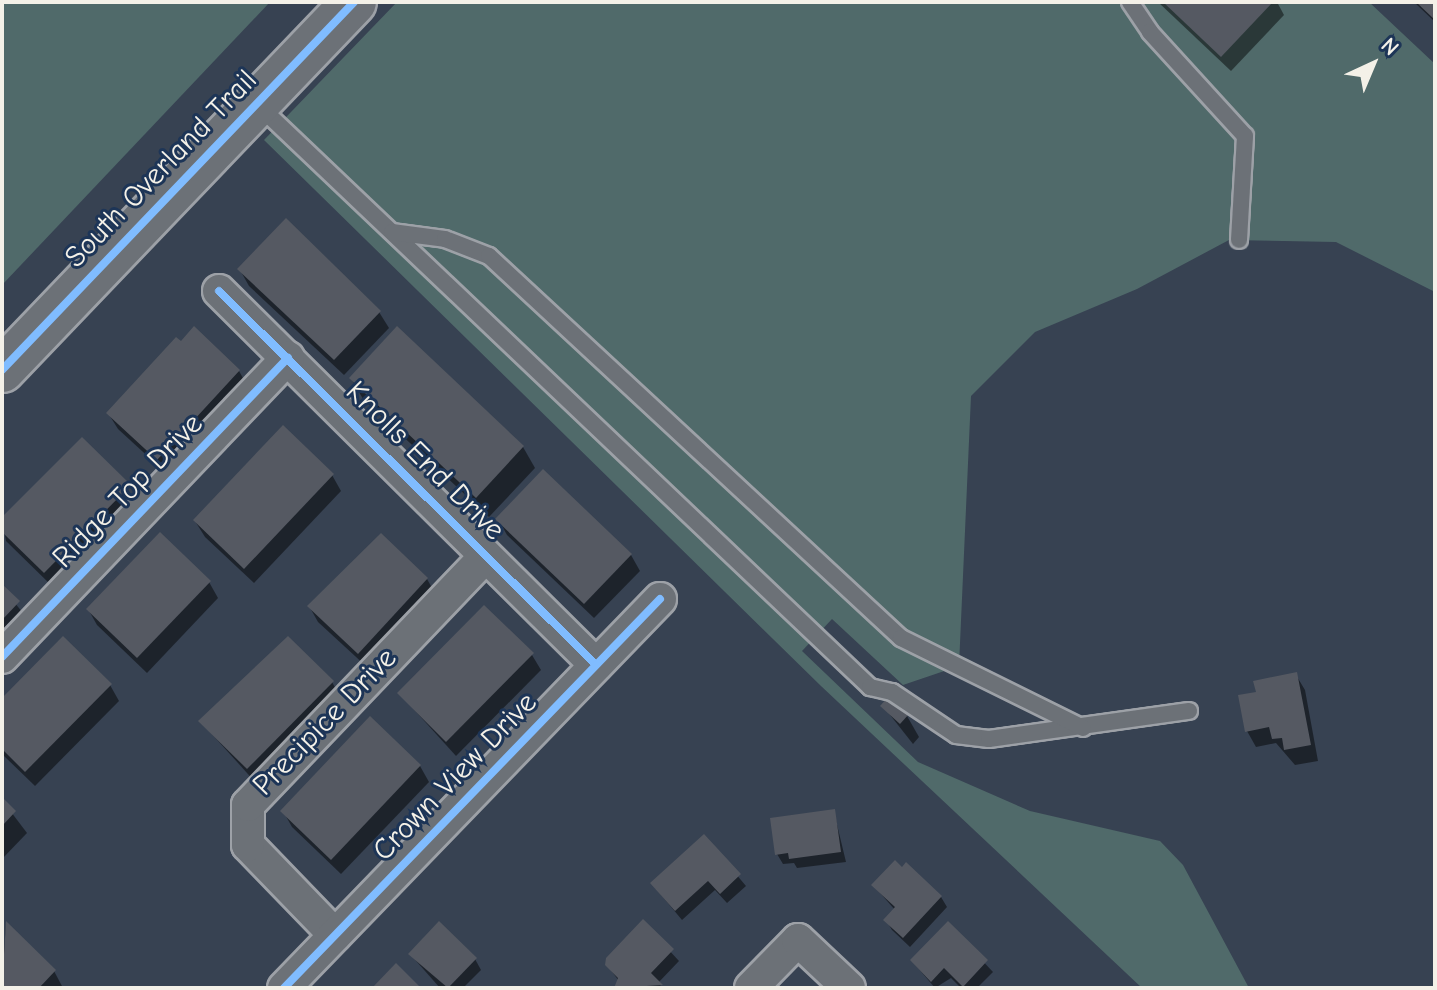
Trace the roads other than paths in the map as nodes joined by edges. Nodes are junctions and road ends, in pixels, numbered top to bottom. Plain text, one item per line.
1 (354, 2) edge
2 (1130, 2) edge
3 (257, 103) junction
4 (392, 232) junction
5 (1239, 240) dead end
6 (219, 291) dead end
7 (288, 358) junction
8 (2, 370) edge
9 (486, 556) junction
10 (660, 599) dead end
11 (2, 657) edge
12 (596, 665) junction
13 (1189, 711) dead end
14 (1083, 728) junction
15 (335, 935) junction
16 (284, 988) edge
17 (751, 988) edge
18 (849, 988) edge

1 - 3 main road, South Overland Trail
2 - 5 lane
3 - 4 lane
3 - 8 main road, South Overland Trail
4 - 14 lane
4 - 14 lane
6 - 7 street, Knolls End Drive
7 - 9 street, Knolls End Drive
7 - 11 street, Ridge Top Drive
9 - 12 street, Knolls End Drive
9 - 15 street, Precipice Drive
10 - 12 street, Crown View Drive
12 - 15 street, Crown View Drive
13 - 14 lane
15 - 16 street, Crown View Drive
17 - 18 street

